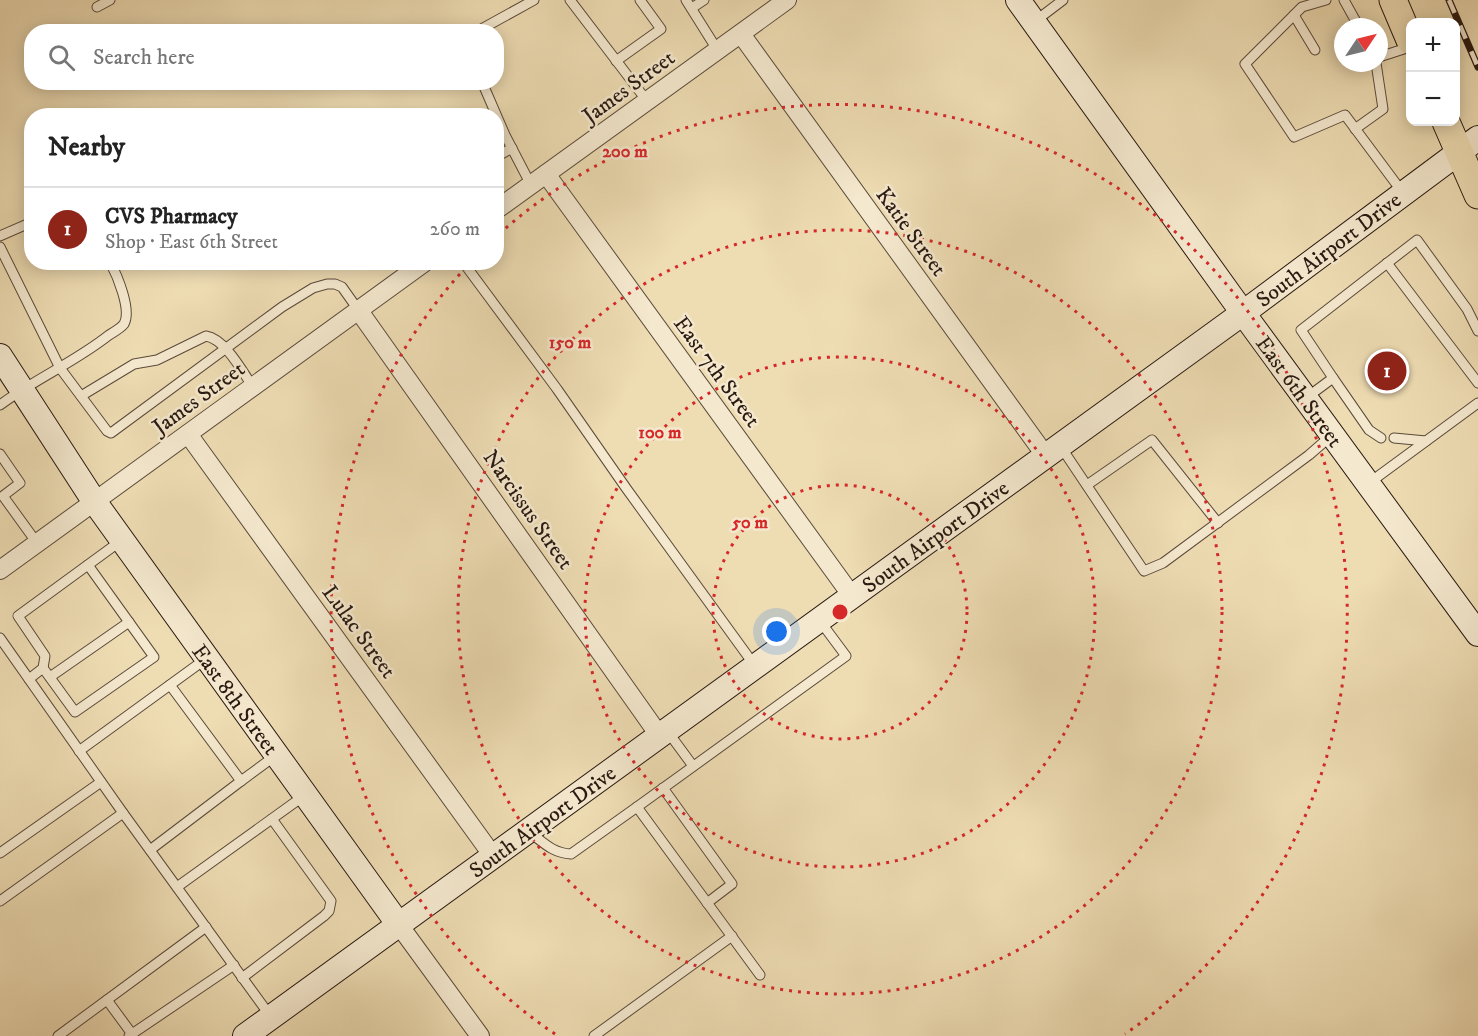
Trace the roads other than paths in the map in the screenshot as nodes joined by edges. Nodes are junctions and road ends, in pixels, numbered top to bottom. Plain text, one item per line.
1 (110, 0) edge
2 (534, 0) edge
3 (570, 0) edge
4 (640, 0) edge
5 (686, 0) edge
6 (704, 0) edge
7 (787, 0) edge
8 (1018, 0) edge
9 (1063, 0) edge
10 (1326, 0) edge
11 (1344, 0) edge
12 (1393, 0) edge
13 (97, 7) dead end
14 (692, 8) junction
15 (1293, 15) junction
16 (1354, 18) edge
17 (1034, 22) junction
18 (490, 24) edge
19 (1406, 31) edge
20 (741, 34) junction
21 (1406, 48) edge
22 (1315, 50) dead end
23 (718, 51) junction
24 (1388, 54) edge
25 (616, 61) junction
26 (1377, 72) edge
27 (486, 90) edge
28 (648, 101) junction
29 (494, 108) edge
30 (1450, 126) edge
31 (1355, 129) junction
32 (504, 130) edge
33 (1468, 145) edge
34 (512, 148) junction
35 (504, 152) edge
36 (539, 179) junction
37 (1403, 194) junction
38 (1478, 195) edge
39 (504, 204) edge
40 (24, 226) edge
41 (0, 236) edge
42 (0, 247) edge
43 (1388, 263) junction
44 (114, 270) edge
45 (414, 270) edge
46 (469, 270) edge
47 (359, 311) junction
48 (1243, 313) junction
49 (1478, 331) edge
50 (226, 349) junction
51 (0, 356) edge
52 (60, 368) junction
53 (1333, 378) junction
54 (1478, 383) edge
55 (253, 387) junction
56 (21, 389) junction
57 (81, 396) junction
58 (1305, 399) junction
59 (1478, 403) edge
60 (0, 405) edge
61 (188, 434) junction
62 (1332, 435) junction
63 (1381, 438) dead end
64 (1394, 438) dead end
65 (1426, 441) junction
66 (1052, 450) junction
67 (0, 454) edge
68 (1368, 484) junction
69 (1087, 485) junction
70 (94, 501) junction
71 (1218, 523) junction
72 (122, 540) junction
73 (37, 543) junction
74 (88, 565) junction
75 (0, 570) edge
76 (852, 596) junction
77 (819, 620) junction
78 (129, 622) junction
79 (1478, 634) edge
80 (0, 638) edge
81 (207, 658) junction
82 (755, 666) junction
83 (43, 668) junction
84 (50, 677) junction
85 (29, 679) junction
86 (170, 685) junction
87 (663, 733) junction
88 (79, 751) junction
89 (276, 755) junction
90 (693, 766) junction
91 (241, 781) junction
92 (101, 783) junction
93 (663, 788) junction
94 (305, 795) junction
95 (638, 807) junction
96 (123, 813) junction
97 (272, 819) junction
98 (528, 831) junction
99 (150, 850) junction
100 (0, 853) edge
101 (493, 856) junction
102 (177, 887) junction
103 (0, 901) edge
104 (707, 903) junction
105 (399, 925) junction
106 (206, 927) junction
107 (732, 936) junction
108 (234, 965) junction
109 (760, 975) dead end
110 (242, 978) junction
111 (107, 1000) junction
112 (271, 1017) junction
113 (58, 1036) edge
114 (133, 1036) edge
115 (245, 1036) edge
116 (480, 1036) edge
117 (594, 1036) edge

1 - 13 lane
2 - 18 lane
3 - 25 lane
4 - 25 lane
5 - 14 lane
6 - 14 lane
7 - 20 street, James Street
8 - 17 street, East 6th Street
9 - 17 lane
10 - 15 lane
11 - 16 lane
12 - 19 main road
14 - 23 lane
15 - 22 lane
15 - 31 lane
17 - 48 street, East 6th Street
20 - 23 street, James Street
20 - 66 street, Katie Street
21 - 24 lane
23 - 28 street, James Street
25 - 28 lane
26 - 31 lane
27 - 29 lane
28 - 36 street, James Street
30 - 33 main road
31 - 37 lane
32 - 34 lane
33 - 37 street, South Airport Drive
33 - 38 main road
34 - 35 lane
34 - 36 lane
36 - 39 street, James Street
36 - 76 street, East 7th Street
37 - 48 street, South Airport Drive
40 - 41 lane
42 - 52 lane
43 - 49 lane
43 - 53 lane
43 - 54 lane
44 - 52 lane
45 - 47 street, James Street
46 - 82 lane
47 - 50 lane
47 - 55 street, James Street
47 - 87 street, Narcissus Street
48 - 58 street, East 6th Street
48 - 66 street, South Airport Drive
50 - 55 lane
50 - 57 lane
50 - 57 lane
51 - 56 street, East 8th Street
52 - 56 lane
52 - 57 lane
53 - 58 lane
53 - 63 lane
55 - 61 street, James Street
56 - 60 lane
56 - 70 street, East 8th Street
58 - 62 street, East 6th Street
59 - 65 lane
61 - 70 street, James Street
61 - 101 street, Lulac Street
62 - 68 street, East 6th Street
62 - 71 lane
64 - 65 lane
65 - 68 lane
66 - 69 lane
66 - 76 street, South Airport Drive
67 - 73 lane
68 - 79 street, East 6th Street
69 - 71 lane
69 - 71 lane
70 - 72 street, East 8th Street
70 - 73 street, James Street
72 - 74 lane
72 - 81 street, East 8th Street
73 - 75 street, James Street
74 - 78 lane
74 - 83 lane
76 - 77 street, South Airport Drive
77 - 82 street, South Airport Drive
77 - 90 lane
78 - 84 lane
78 - 84 lane
80 - 85 lane
81 - 86 lane
81 - 89 street, East 8th Street
82 - 87 street, South Airport Drive
83 - 84 lane
83 - 85 lane
85 - 88 lane
86 - 88 lane
86 - 91 lane
87 - 90 lane
87 - 98 street, South Airport Drive
88 - 92 lane
89 - 91 lane
89 - 94 street, East 8th Street
90 - 93 lane
91 - 99 lane
92 - 96 lane
92 - 100 lane
93 - 95 lane
93 - 104 lane
94 - 97 lane
94 - 105 street, East 8th Street
95 - 98 lane
95 - 104 lane
96 - 99 lane
96 - 103 lane
97 - 102 lane
97 - 110 lane
98 - 101 street, South Airport Drive
99 - 102 lane
101 - 105 street, South Airport Drive
102 - 106 lane
104 - 107 lane
105 - 112 street, South Airport Drive
105 - 116 street, East 8th Street
106 - 108 lane
106 - 111 lane
107 - 109 lane
107 - 117 lane
108 - 110 lane
108 - 114 lane
110 - 112 lane
111 - 113 lane
111 - 114 lane
112 - 115 street, South Airport Drive

